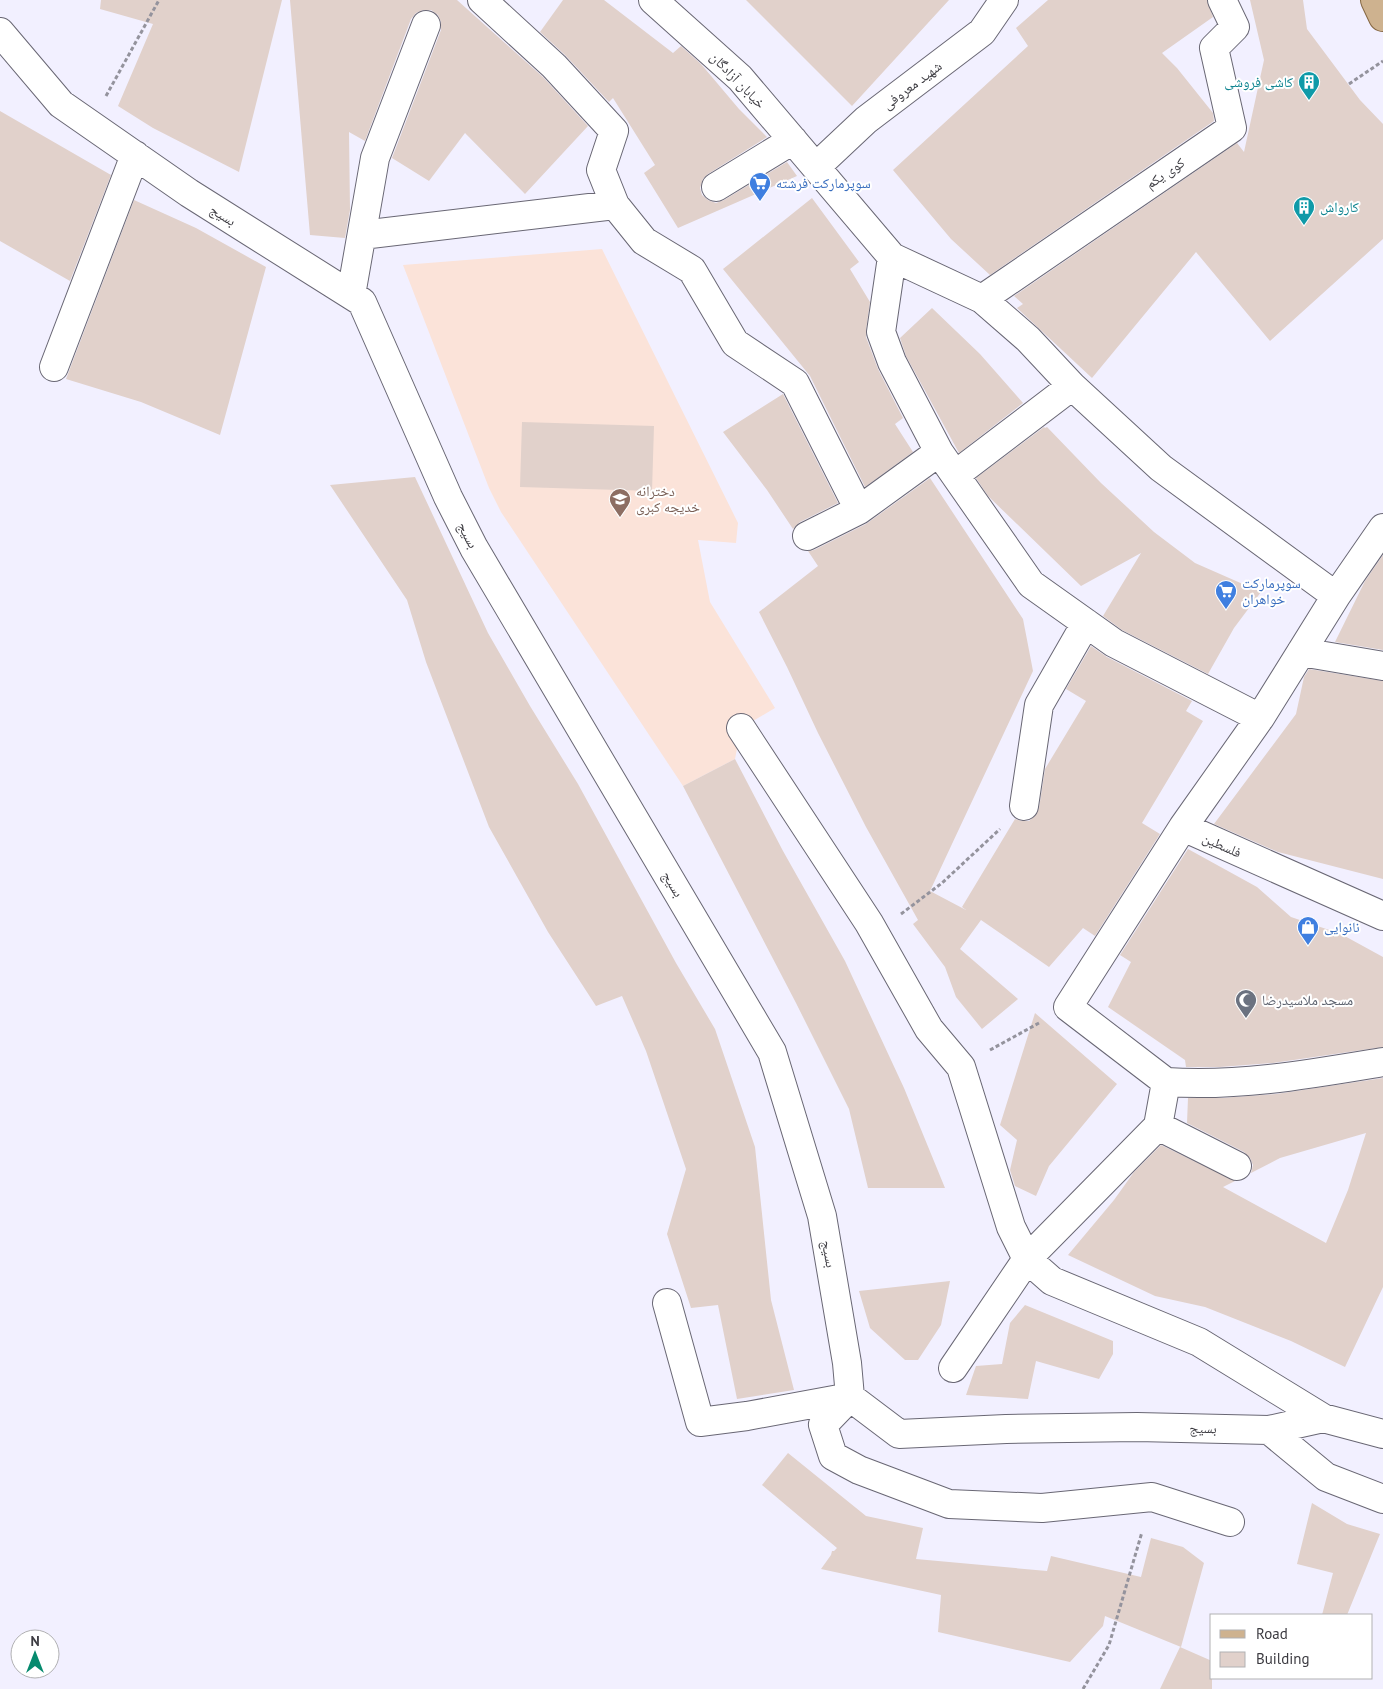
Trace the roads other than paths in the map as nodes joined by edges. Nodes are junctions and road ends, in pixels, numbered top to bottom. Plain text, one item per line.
1 (482, 0) edge
2 (653, 0) edge
3 (1222, 0) edge
4 (1375, 0) edge
5 (1001, 1) edge
6 (1383, 16) edge
7 (426, 25) dead end
8 (0, 32) edge
9 (792, 140) junction
10 (135, 155) junction
11 (816, 167) junction
12 (716, 187) dead end
13 (615, 205) junction
14 (362, 235) junction
15 (892, 257) junction
16 (351, 295) junction
17 (982, 299) junction
18 (54, 367) dead end
19 (1072, 386) junction
20 (939, 452) junction
21 (955, 475) junction
22 (860, 510) junction
23 (1383, 528) edge
24 (807, 536) dead end
25 (1336, 596) junction
26 (1086, 623) junction
27 (1301, 652) junction
28 (1383, 666) edge
29 (1260, 718) junction
30 (742, 728) dead end
31 (1024, 806) road end
32 (1183, 827) junction
33 (1383, 916) edge
34 (1383, 1062) edge
35 (1166, 1082) junction
36 (1158, 1126) junction
37 (1237, 1166) dead end
38 (1028, 1259) junction
39 (667, 1303) dead end
40 (953, 1368) dead end
41 (850, 1397) junction
42 (1323, 1418) junction
43 (1268, 1430) junction
44 (1382, 1433) edge
45 (1383, 1499) edge
46 (1230, 1522) dead end

1 - 13 street
2 - 9 street, خیابان آزادگان
3 - 17 street, کوی یکم
4 - 6 main road
5 - 11 street, شهید معروفی
7 - 14 street
8 - 10 street, بسیج
9 - 11 street, خیابان آزادگان
9 - 12 street
10 - 16 street, بسیج
10 - 18 street
11 - 15 street, خیابان آزادگان
13 - 14 street
13 - 22 street
14 - 16 street
15 - 17 street
15 - 20 street
16 - 41 street, بسیج
17 - 19 street
19 - 21 street
19 - 25 street
20 - 21 street
20 - 22 street
21 - 26 street
22 - 24 street
23 - 25 street
25 - 27 street
26 - 29 street
26 - 31 street
27 - 28 street
27 - 29 street
29 - 32 street
30 - 38 street
32 - 33 street, فلسطین
32 - 35 street
34 - 35 street
35 - 36 street
36 - 37 street
36 - 38 street
38 - 40 street
38 - 42 street
39 - 41 street
41 - 43 street, بسیج
41 - 46 street
42 - 43 street, بسیج
42 - 44 street
43 - 45 street

